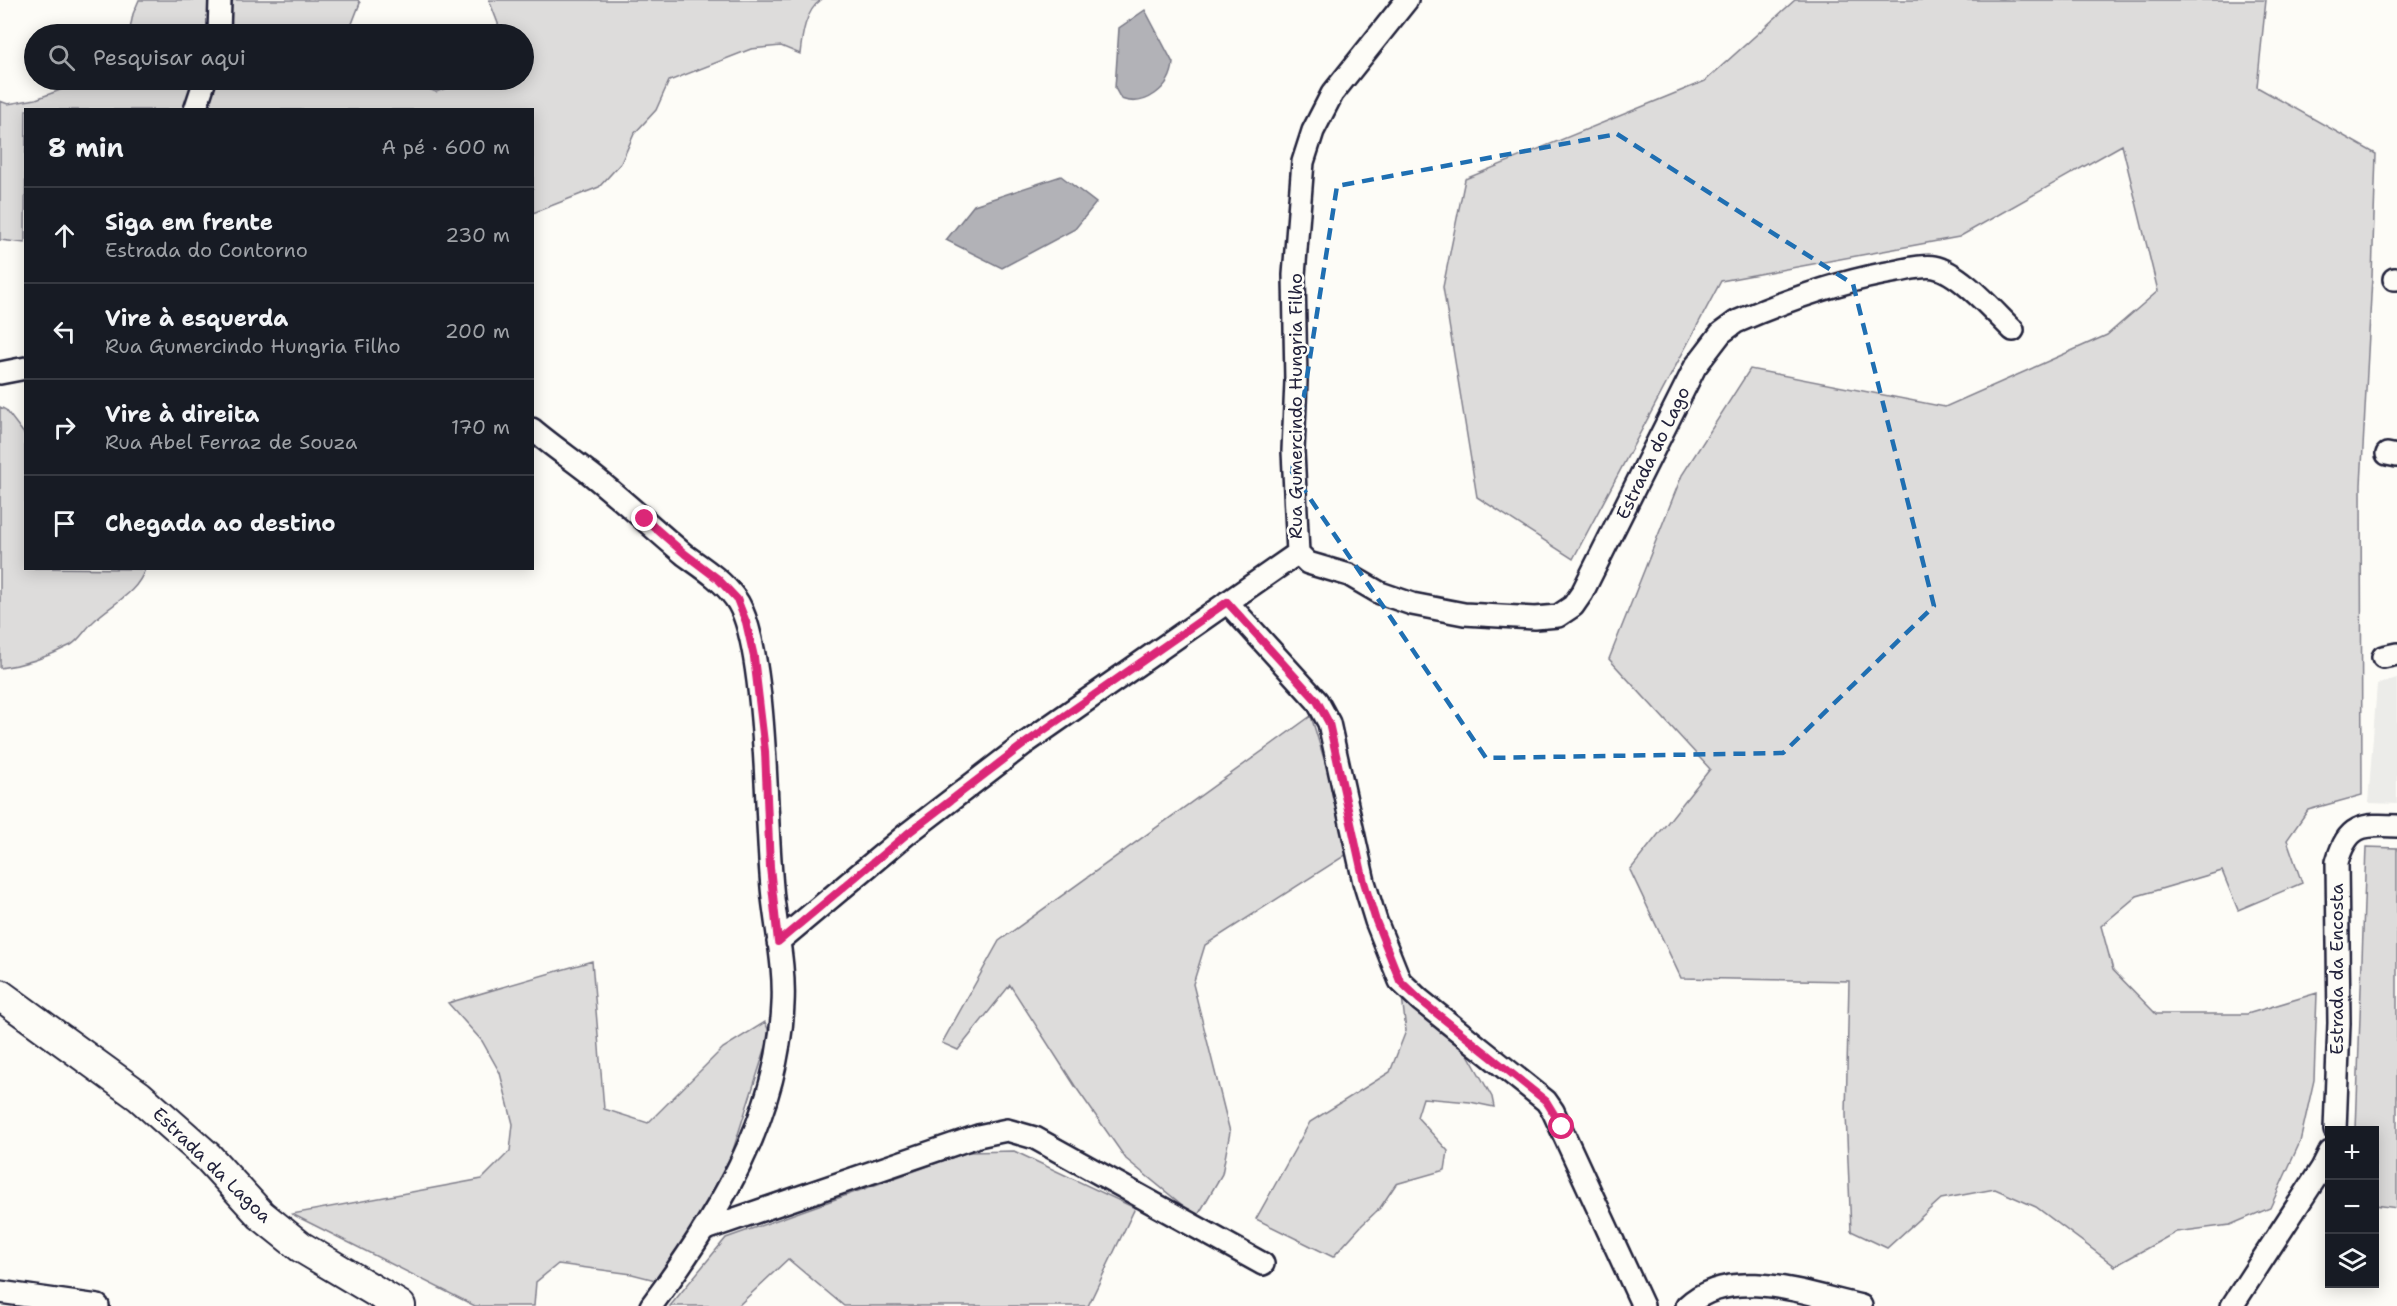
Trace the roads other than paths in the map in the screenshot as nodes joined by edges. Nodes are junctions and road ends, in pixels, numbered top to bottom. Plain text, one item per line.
1 (220, 0) edge
2 (1407, 0) edge
3 (219, 24) edge
4 (202, 90) edge
5 (196, 108) edge
6 (2013, 330) dead end
7 (24, 368) edge
8 (0, 373) edge
9 (534, 431) edge
10 (1298, 553) junction
11 (1227, 602) junction
12 (2397, 826) edge
13 (778, 942) junction
14 (0, 995) edge
15 (2335, 1126) edge
16 (2325, 1161) edge
17 (703, 1230) junction
18 (1263, 1264) dead end
19 (0, 1292) edge
20 (98, 1306) edge
21 (399, 1306) edge
22 (651, 1306) edge
23 (1643, 1306) edge
24 (1687, 1306) edge
25 (1861, 1306) edge
26 (2232, 1306) edge

1 - 3 street
2 - 10 street, Rua Gumercindo Hungria Filho
4 - 5 street
6 - 10 street, Estrada do Lago
7 - 8 street
9 - 13 street
10 - 11 street, Rua Gumercindo Hungria Filho
11 - 13 street, Rua Gumercindo Hungria Filho
11 - 23 street
12 - 15 street, Estrada da Encosta
13 - 17 street
14 - 21 street, Estrada da Lagoa
16 - 26 street
17 - 18 street
17 - 22 street
19 - 20 street
24 - 25 street

